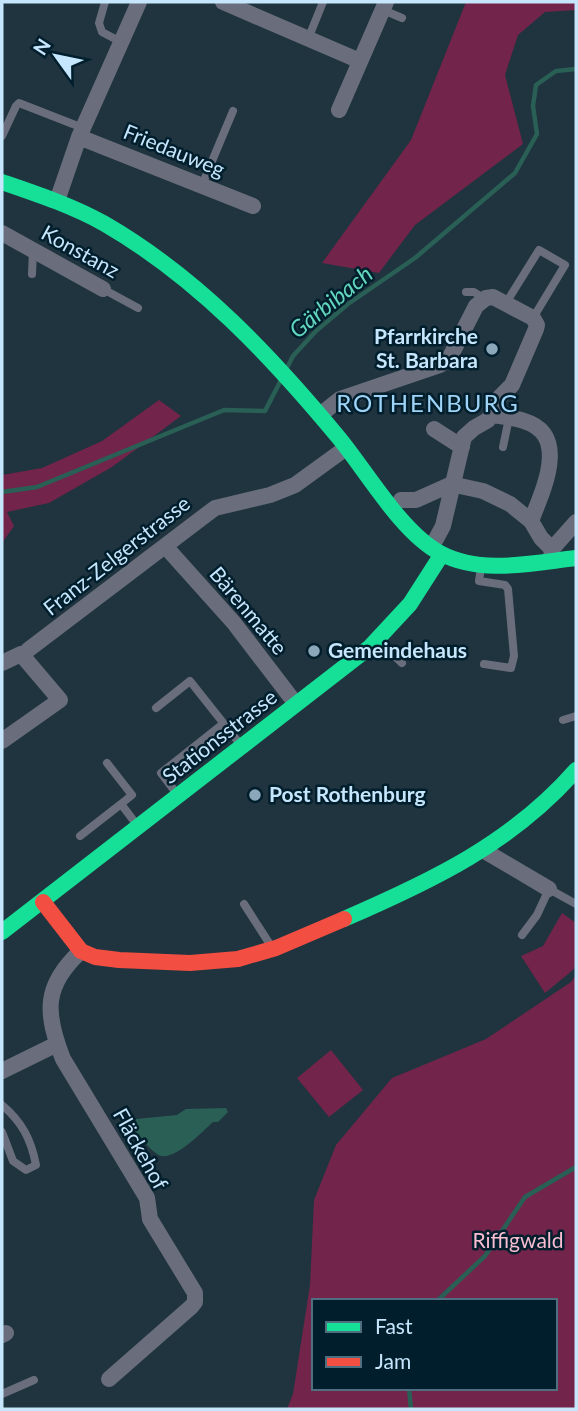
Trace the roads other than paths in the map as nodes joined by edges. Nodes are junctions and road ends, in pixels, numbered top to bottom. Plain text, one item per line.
1 (105, 2) edge
2 (139, 2) edge
3 (223, 2) edge
4 (323, 2) edge
5 (385, 6) edge
6 (402, 18) dead end
7 (308, 39) junction
8 (121, 42) junction
9 (360, 61) junction
10 (339, 110) dead end
11 (233, 111) dead end
12 (81, 132) junction
13 (2, 136) edge
14 (2, 182) edge
15 (202, 185) junction
16 (57, 201) junction
17 (253, 206) dead end
18 (2, 233) edge
19 (33, 250) junction
20 (32, 274) dead end
21 (103, 289) joint
22 (466, 292) dead end
23 (485, 299) junction
24 (506, 303) junction
25 (138, 309) dead end
26 (533, 318) junction
27 (320, 415) junction
28 (490, 417) junction
29 (509, 418) junction
30 (434, 429) dead end
31 (346, 447) junction
32 (462, 447) junction
33 (503, 447) dead end
34 (457, 485) junction
35 (406, 503) dead end
36 (531, 521) junction
37 (576, 522) edge
38 (439, 539) junction
39 (164, 546) junction
40 (551, 555) junction
41 (576, 558) edge
42 (481, 564) junction
43 (378, 640) junction
44 (24, 652) junction
45 (2, 663) edge
46 (402, 663) dead end
47 (484, 664) dead end
48 (296, 704) junction
49 (156, 708) dead end
50 (576, 716) edge
51 (563, 720) dead end
52 (223, 724) junction
53 (2, 741) edge
54 (242, 746) junction
55 (107, 763) dead end
56 (576, 770) edge
57 (178, 796) junction
58 (121, 804) junction
59 (139, 827) junction
60 (80, 836) dead end
61 (483, 850) junction
62 (549, 889) junction
63 (43, 902) junction
64 (244, 904) dead end
65 (576, 904) edge
66 (2, 932) edge
67 (522, 935) dead end
68 (272, 948) junction
69 (81, 951) junction
70 (57, 1044) junction
71 (2, 1071) edge
72 (2, 1105) edge
73 (2, 1132) edge
74 (109, 1379) dead end
75 (34, 1380) dead end
76 (2, 1394) edge

1 - 8 lane
2 - 8 street
3 - 7 street
4 - 7 lane
5 - 6 lane
5 - 9 street
7 - 9 street
8 - 12 street
9 - 10 street
11 - 15 lane
12 - 13 lane
12 - 15 street, Friedauweg
12 - 16 street
14 - 16 street
15 - 17 street, Friedauweg
16 - 27 street
18 - 19 street, Konstanz
19 - 20 lane
19 - 21 street, Konstanz
21 - 25 lane, Konstanz
22 - 23 lane
23 - 24 street
23 - 27 street
24 - 26 street
24 - 26 lane
26 - 28 street
27 - 31 street
28 - 29 street
28 - 32 street
29 - 33 lane
29 - 36 street
30 - 32 street
31 - 38 street
31 - 39 street, Franz-Zelgerstrasse
32 - 34 street
34 - 35 street
34 - 36 street
34 - 38 street
36 - 40 street
37 - 40 street
38 - 42 street
38 - 43 street, Stationsstrasse
39 - 44 street, Franz-Zelgerstrasse
39 - 48 street, Bärenmatte
40 - 41 street
40 - 42 street
42 - 47 lane
43 - 46 lane
43 - 48 street, Stationsstrasse
44 - 45 street, Franz-Zelgerstrasse
44 - 53 street
48 - 54 street, Stationsstrasse
49 - 52 lane
50 - 51 lane
52 - 54 lane
52 - 57 lane
54 - 57 street, Stationsstrasse
55 - 58 lane
56 - 61 street
57 - 59 street, Stationsstrasse
58 - 59 lane
58 - 60 lane
59 - 63 street, Stationsstrasse
61 - 62 street
61 - 68 street
62 - 65 lane
62 - 67 lane
63 - 66 street, Stationsstrasse
63 - 69 street
64 - 68 lane
68 - 69 street
69 - 70 street, Fläckehof
70 - 71 street
70 - 74 street, Fläckehof
72 - 73 lane
75 - 76 lane

